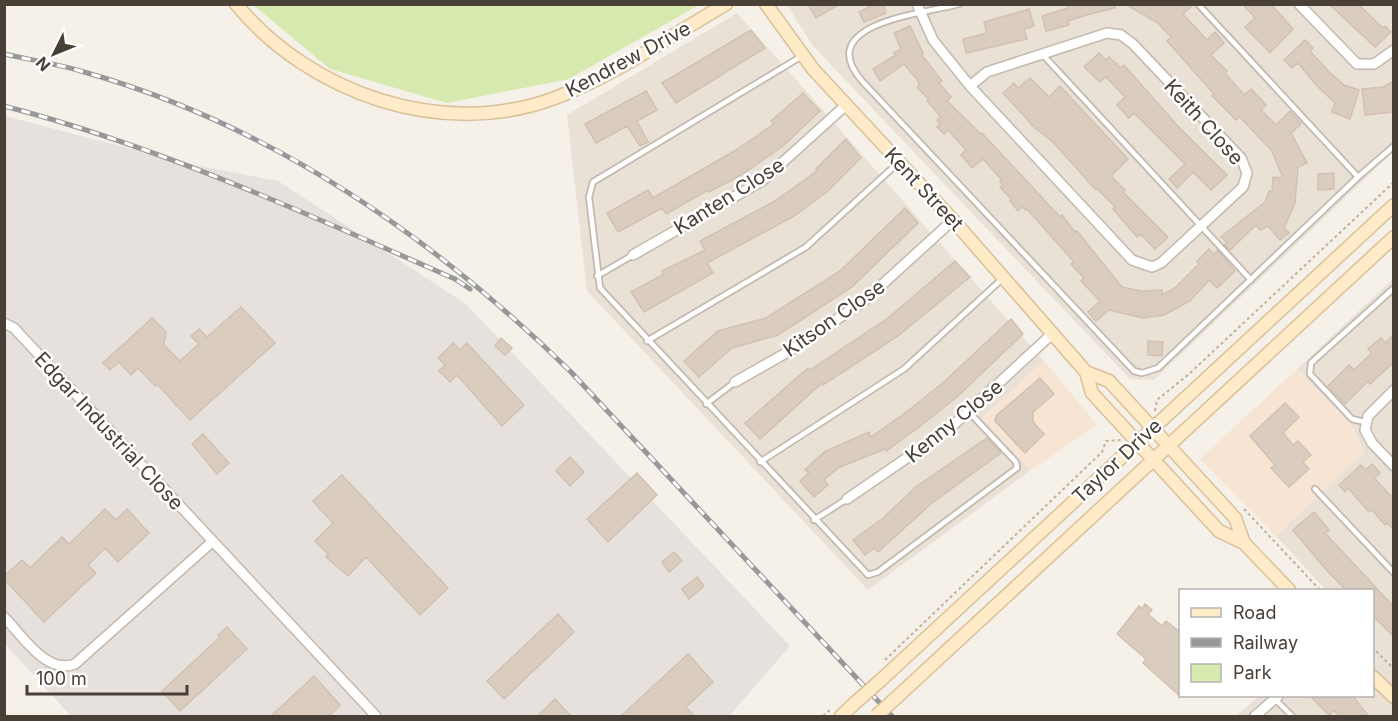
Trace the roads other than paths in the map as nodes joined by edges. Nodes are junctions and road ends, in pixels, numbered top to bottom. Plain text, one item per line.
1 (236, 4) edge
2 (726, 4) edge
3 (766, 4) edge
4 (917, 4) edge
5 (959, 4) edge
6 (1198, 4) edge
7 (1299, 4) edge
8 (921, 15) junction
9 (1394, 50) edge
10 (802, 56) junction
11 (1044, 56) junction
12 (970, 86) junction
13 (846, 105) junction
14 (1394, 146) edge
15 (899, 162) junction
16 (1358, 177) junction
17 (1394, 205) edge
18 (953, 220) junction
19 (1201, 226) junction
20 (1394, 237) edge
21 (633, 255) joint
22 (597, 276) junction
23 (1004, 277) junction
24 (1251, 280) junction
25 (1394, 288) edge
26 (4, 323) edge
27 (1053, 333) junction
28 (647, 340) junction
29 (1086, 372) junction
30 (735, 382) joint
31 (1394, 390) edge
32 (706, 404) junction
33 (969, 412) junction
34 (1365, 422) junction
35 (1152, 428) junction
36 (1137, 442) junction
37 (1168, 445) junction
38 (1153, 459) junction
39 (760, 462) junction
40 (1394, 466) edge
41 (1315, 489) dead end
42 (847, 499) joint
43 (814, 520) junction
44 (212, 542) junction
45 (1244, 543) junction
46 (1394, 573) edge
47 (1287, 589) edge
48 (4, 617) edge
49 (1374, 678) edge
50 (1276, 697) edge
51 (1394, 697) edge
52 (376, 717) edge
53 (841, 717) edge
54 (876, 717) edge
55 (1255, 717) edge
56 (1292, 717) edge

1 - 2 street, Kendrew Drive
3 - 10 street, Kent Street
4 - 8 street, Keith Close
5 - 8 lane
6 - 16 lane
7 - 9 street
8 - 12 street, Keith Close
8 - 24 lane
10 - 13 street, Kent Street
10 - 22 lane
11 - 12 street, Keith Close
11 - 19 lane
11 - 19 street, Keith Close
12 - 19 street, Keith Close
13 - 15 street, Kent Street
13 - 21 street, Kanten Close
14 - 16 lane
15 - 18 street, Kent Street
15 - 28 lane
16 - 24 lane
17 - 35 street, Taylor Drive
18 - 23 street, Kent Street
18 - 30 street, Kitson Close
19 - 24 lane
20 - 37 street, Taylor Drive
21 - 22 lane
22 - 28 lane
23 - 27 street, Kent Street
23 - 39 lane
25 - 34 lane
26 - 44 street, Edgar Industrial Close
27 - 29 street, Kent Street
27 - 33 street, Kenny Close
28 - 32 lane
29 - 35 street, Kent Street
29 - 36 street, Kent Street
30 - 32 lane
31 - 34 street
32 - 39 lane
33 - 42 street, Kenny Close
33 - 43 lane
34 - 40 street
35 - 36 street, Taylor Drive
35 - 37 street, Kent Street
36 - 38 street, Kent Street
36 - 53 street, Taylor Drive, bridge
37 - 38 street, Taylor Drive
37 - 45 street, Kent Street
38 - 45 street, Kent Street
38 - 54 street, Taylor Drive, bridge
39 - 43 lane
41 - 46 lane
42 - 43 lane
44 - 48 street
44 - 52 street, Edgar Industrial Close
45 - 47 street
49 - 51 street
50 - 55 street
50 - 56 lane

